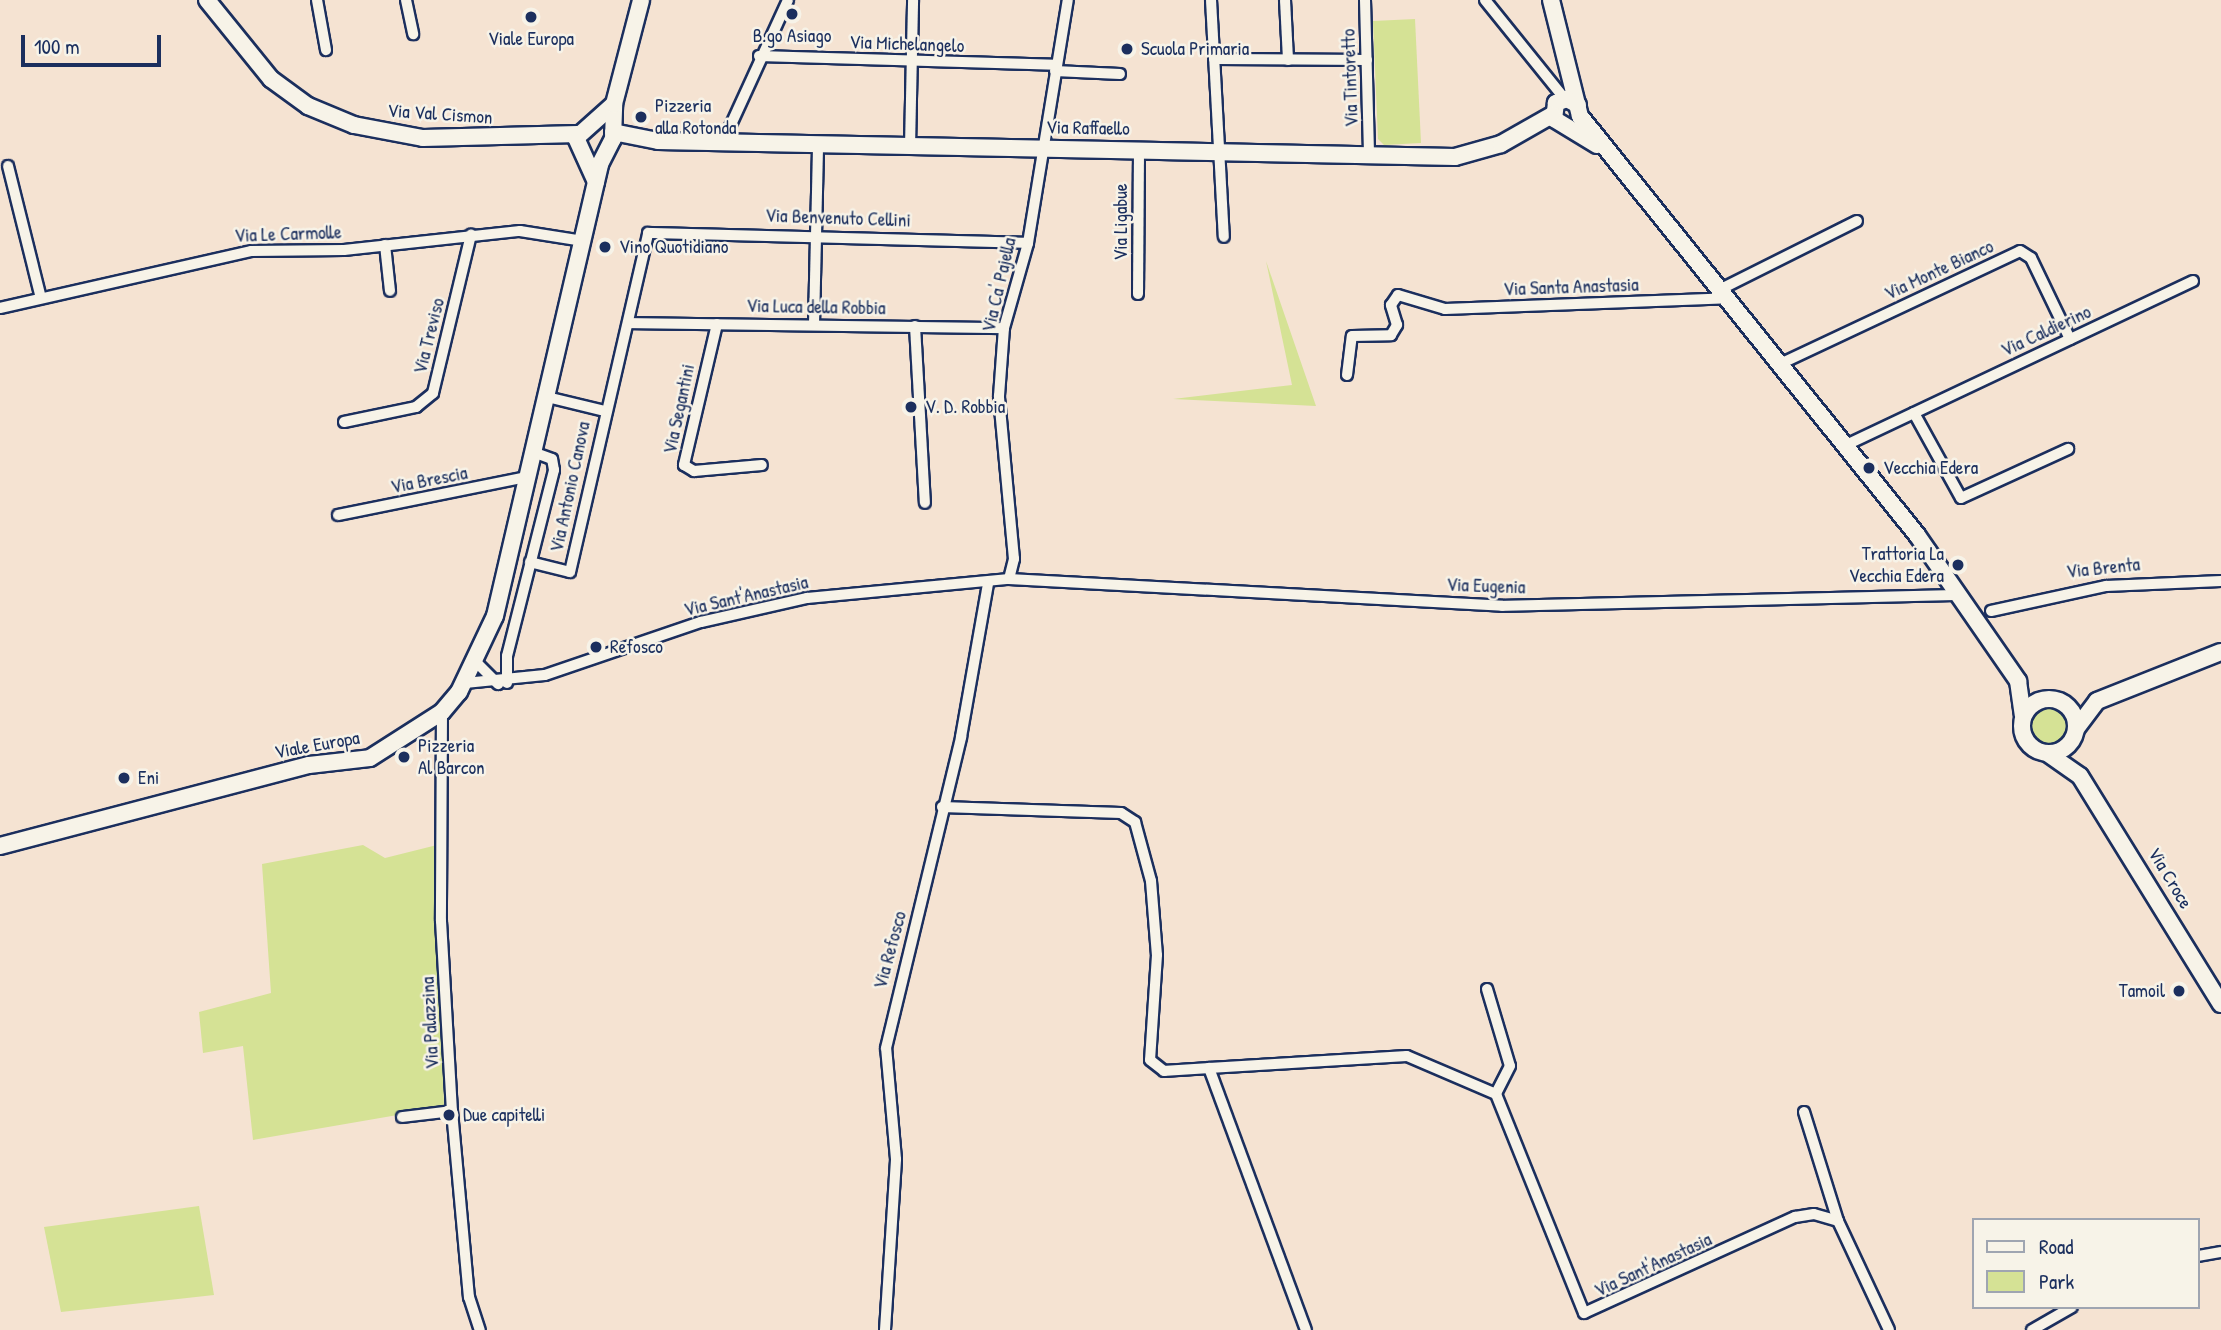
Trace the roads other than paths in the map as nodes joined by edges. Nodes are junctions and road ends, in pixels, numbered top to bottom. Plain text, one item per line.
1 (207, 0) edge
2 (317, 0) edge
3 (406, 0) edge
4 (641, 0) edge
5 (788, 0) edge
6 (913, 0) edge
7 (1068, 0) edge
8 (1211, 0) edge
9 (1285, 0) edge
10 (1365, 0) edge
11 (1485, 0) edge
12 (1551, 0) edge
13 (413, 34) dead end
14 (326, 50) dead end
15 (759, 56) junction
16 (1214, 59) junction
17 (1288, 60) junction
18 (1367, 60) junction
19 (915, 62) junction
20 (1055, 68) junction
21 (1120, 74) dead end
22 (1565, 113) junction
23 (578, 134) junction
24 (607, 137) junction
25 (553, 139) junction
26 (723, 142) junction
27 (818, 144) junction
28 (910, 147) junction
29 (1043, 148) junction
30 (1139, 150) junction
31 (1219, 151) junction
32 (581, 155) junction
33 (1369, 155) junction
34 (8, 166) dead end
35 (596, 182) junction
36 (1857, 222) dead end
37 (648, 233) joint
38 (471, 235) junction
39 (814, 235) junction
40 (1224, 237) dead end
41 (583, 241) junction
42 (1028, 243) junction
43 (385, 245) junction
44 (2193, 281) dead end
45 (390, 291) dead end
46 (1725, 293) junction
47 (1138, 295) dead end
48 (41, 298) junction
49 (0, 308) edge
50 (628, 323) junction
51 (717, 324) junction
52 (814, 324) junction
53 (915, 326) junction
54 (1004, 328) junction
55 (2070, 339) junction
56 (1780, 365) junction
57 (1347, 375) dead end
58 (547, 397) junction
59 (605, 411) junction
60 (1914, 413) junction
61 (344, 422) dead end
62 (1844, 446) junction
63 (2068, 449) dead end
64 (533, 452) junction
65 (762, 465) dead end
66 (527, 477) junction
67 (925, 503) dead end
68 (338, 516) dead end
69 (530, 562) junction
70 (1009, 579) junction
71 (2221, 581) edge
72 (988, 584) junction
73 (1961, 595) junction
74 (1991, 611) dead end
75 (2221, 652) edge
76 (477, 663) junction
77 (2018, 681) junction
78 (465, 683) junction
79 (503, 683) junction
80 (2053, 699) junction
81 (2097, 701) junction
82 (442, 712) junction
83 (2023, 715) junction
84 (2075, 733) junction
85 (2046, 753) junction
86 (2080, 776) junction
87 (942, 807) junction
88 (0, 845) edge
89 (1487, 989) dead end
90 (2221, 1004) edge
91 (1209, 1068) junction
92 (1496, 1094) junction
93 (452, 1111) junction
94 (1804, 1112) dead end
95 (402, 1116) dead end
96 (1838, 1221) junction
97 (2221, 1252) edge
98 (2200, 1256) edge
99 (2069, 1309) edge
100 (480, 1330) edge
101 (885, 1330) edge
102 (1306, 1330) edge
103 (1889, 1330) edge
104 (2032, 1330) edge

1 - 25 main road, Via Val Cismon
2 - 14 street
3 - 13 street
4 - 24 main road, Viale Europa
5 - 15 street
6 - 19 street
7 - 20 street, Via Ca' Pajella
8 - 16 street
9 - 17 street
10 - 18 street, Via Tintoretto
11 - 22 street
12 - 22 main road
15 - 19 street, Via Michelangelo
15 - 26 street
16 - 17 street
16 - 31 street
17 - 18 street
18 - 33 street, Via Tintoretto
19 - 20 street, Via Michelangelo
19 - 28 street
20 - 21 street, Via Michelangelo
20 - 29 street, Via Ca' Pajella
22 - 33 main road, Via Raffaello
22 - 46 main road
23 - 24 main road
23 - 25 main road, Via Val Cismon
23 - 32 main road
24 - 26 main road, Via Raffaello
24 - 32 main road
24 - 35 main road, Viale Europa
25 - 32 main road, Via Val Cismon
26 - 27 main road, Via Raffaello
27 - 28 main road, Via Raffaello
27 - 39 street
28 - 29 main road, Via Raffaello
29 - 30 main road, Via Raffaello
29 - 42 street, Via Ca' Pajella
30 - 31 main road, Via Raffaello
30 - 47 street, Via Ligabue
31 - 33 main road, Via Raffaello
31 - 40 street
32 - 35 main road
34 - 48 street
35 - 41 main road, Viale Europa
36 - 46 street
37 - 39 street, Via Benvenuto Cellini
37 - 50 street, Via Antonio Canova
38 - 41 street, Via Le Carmolle
38 - 43 street, Via Le Carmolle
38 - 61 street, Via Treviso
39 - 42 street, Via Benvenuto Cellini
39 - 52 street
41 - 58 main road, Viale Europa
42 - 54 street, Via Ca' Pajella
43 - 45 street
43 - 48 street, Via Le Carmolle
44 - 55 street, Via Caldierino
46 - 56 main road
46 - 57 street, Via Santa Anastasia
48 - 49 street, Via Le Carmolle
50 - 51 street, Via Luca della Robbia
50 - 59 street, Via Antonio Canova
51 - 52 street, Via Luca della Robbia
51 - 65 street, Via Segantini
52 - 53 street, Via Luca della Robbia
53 - 54 street, Via Luca della Robbia
53 - 67 street
54 - 70 street, Via Ca' Pajella
55 - 56 street, Via Monte Bianco
55 - 60 street, Via Caldierino
56 - 62 main road
58 - 59 street, Via Antonio Canova
58 - 64 main road, Viale Europa
59 - 69 street, Via Antonio Canova
60 - 62 street, Via Caldierino
60 - 63 street
62 - 73 main road
64 - 66 main road, Viale Europa
64 - 69 street
66 - 68 street, Via Brescia
66 - 76 main road, Viale Europa
69 - 79 street
70 - 72 street, Via Sant'Anastasia
70 - 73 street, Via Eugenia
71 - 74 street, Via Brenta
72 - 79 street, Via Sant'Anastasia
72 - 87 street, Via Refosco
73 - 77 main road
75 - 81 main road
76 - 78 main road, Viale Europa
76 - 79 street
77 - 80 main road
77 - 83 main road
78 - 79 street, Via Sant'Anastasia
78 - 82 main road, Viale Europa
80 - 81 main road
80 - 83 main road
80 - 84 main road, Via Croce
81 - 84 main road
82 - 88 main road, Viale Europa
82 - 93 street, Via Palazzina
83 - 85 main road, Via Croce
84 - 85 main road
84 - 86 main road, Via Croce
85 - 86 main road, Via Croce
86 - 90 main road, Via Croce
87 - 91 street
87 - 101 street, Via Refosco
89 - 92 street
91 - 92 street
91 - 102 street
92 - 96 street, Via Sant'Anastasia
93 - 95 street
93 - 100 street, Via Palazzina
94 - 96 street
96 - 103 street
97 - 98 street
99 - 104 street

